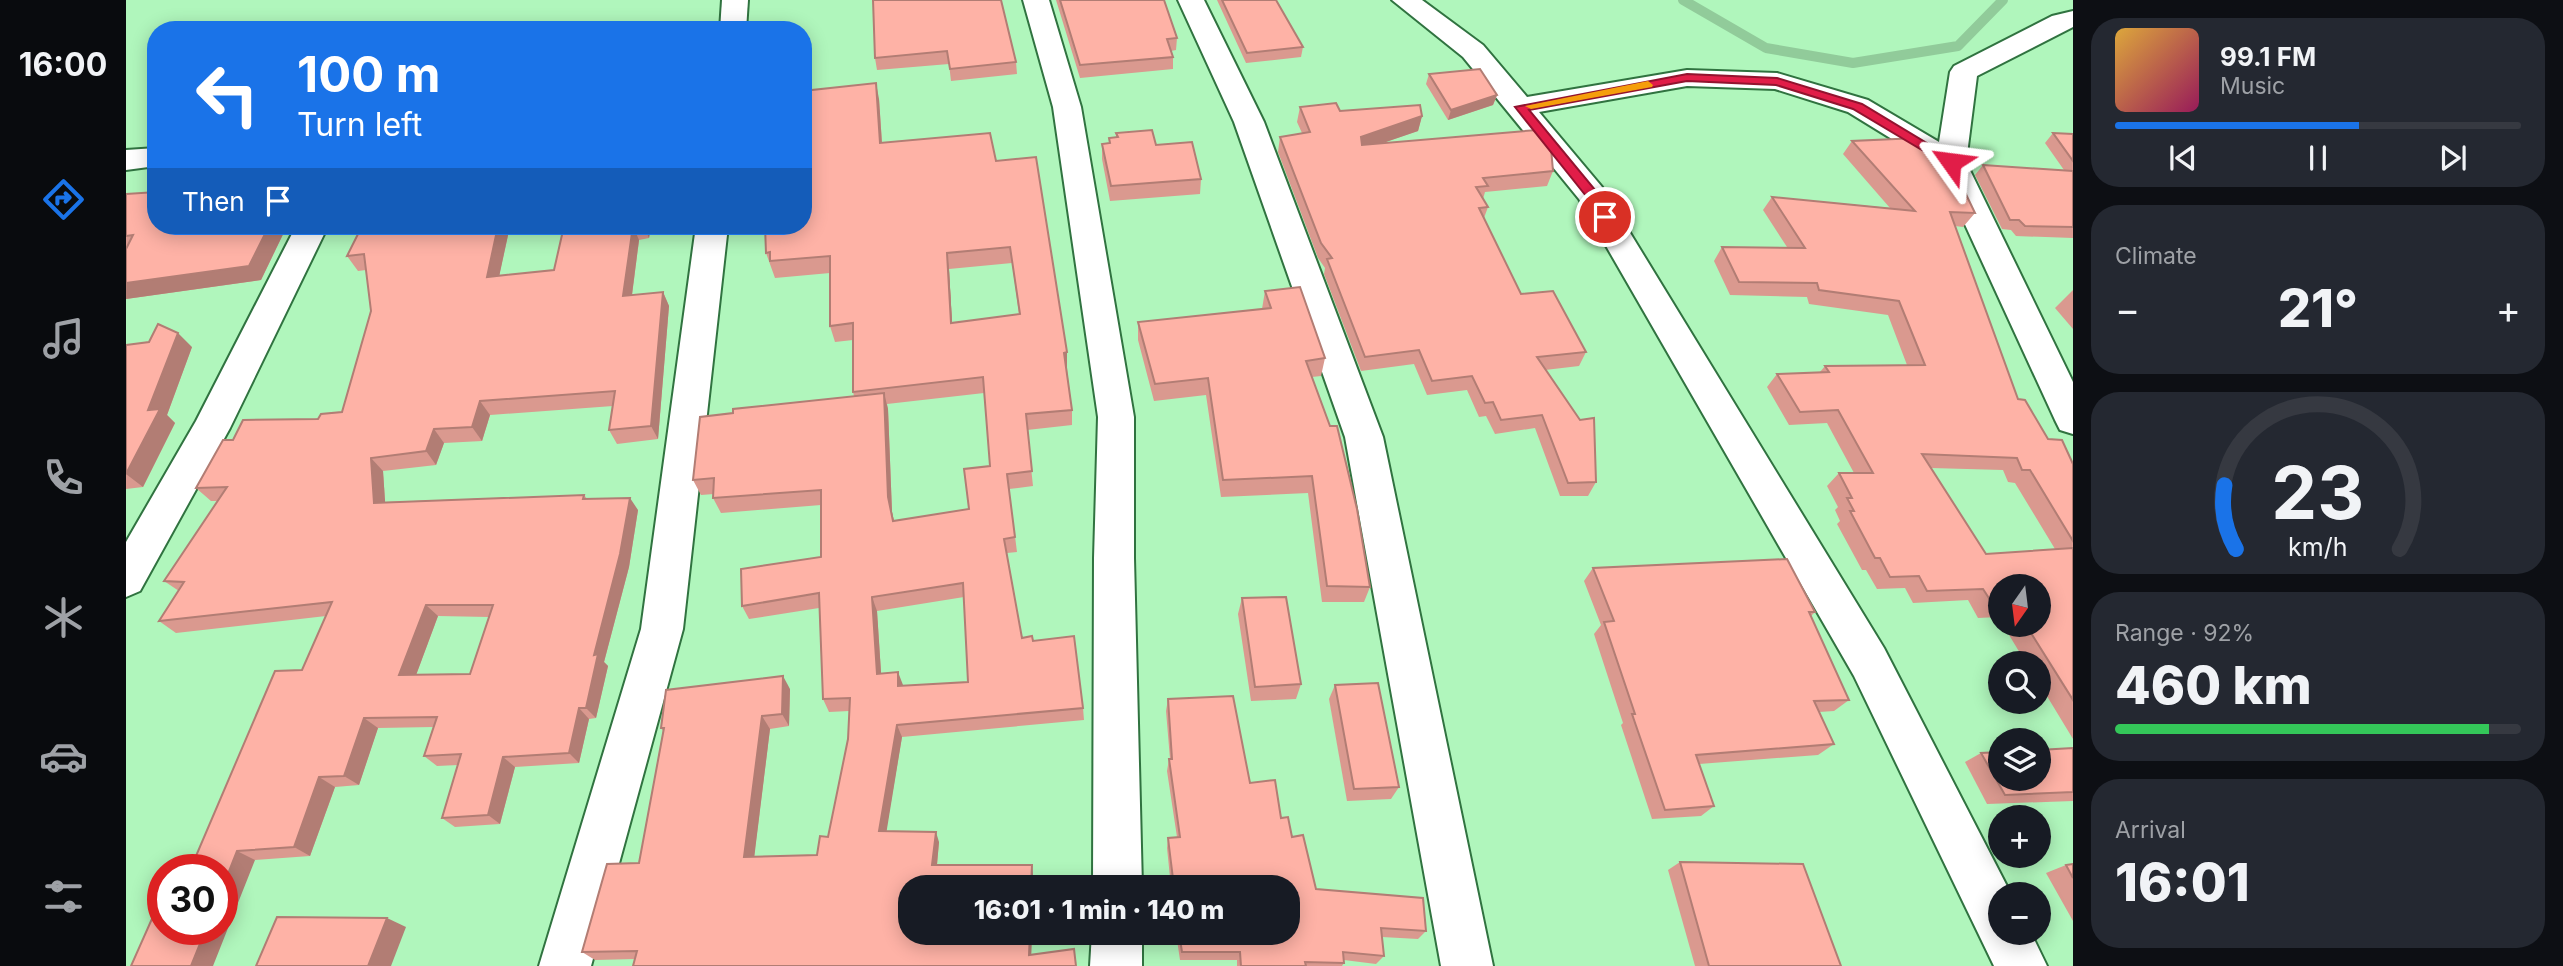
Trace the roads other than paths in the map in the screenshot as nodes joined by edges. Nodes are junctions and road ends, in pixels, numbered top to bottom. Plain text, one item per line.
1 (735, 0) edge
2 (1037, 0) edge
3 (1191, 0) edge
4 (1405, 0) edge
5 (734, 21) edge
6 (2069, 26) edge
7 (1521, 107) junction
8 (1951, 162) junction
9 (308, 235) edge
10 (711, 235) edge
11 (2073, 420) edge
12 (126, 579) edge
13 (1118, 875) edge
14 (1988, 900) edge
15 (1117, 945) edge
16 (2011, 945) edge
17 (565, 966) edge
18 (1116, 966) edge
19 (1467, 966) edge
20 (2021, 966) edge

1 - 5 street
2 - 13 street
3 - 19 street
4 - 7 street
6 - 8 street
7 - 8 street
7 - 14 street
8 - 11 street
9 - 12 street
10 - 17 street
15 - 18 street
16 - 20 street

